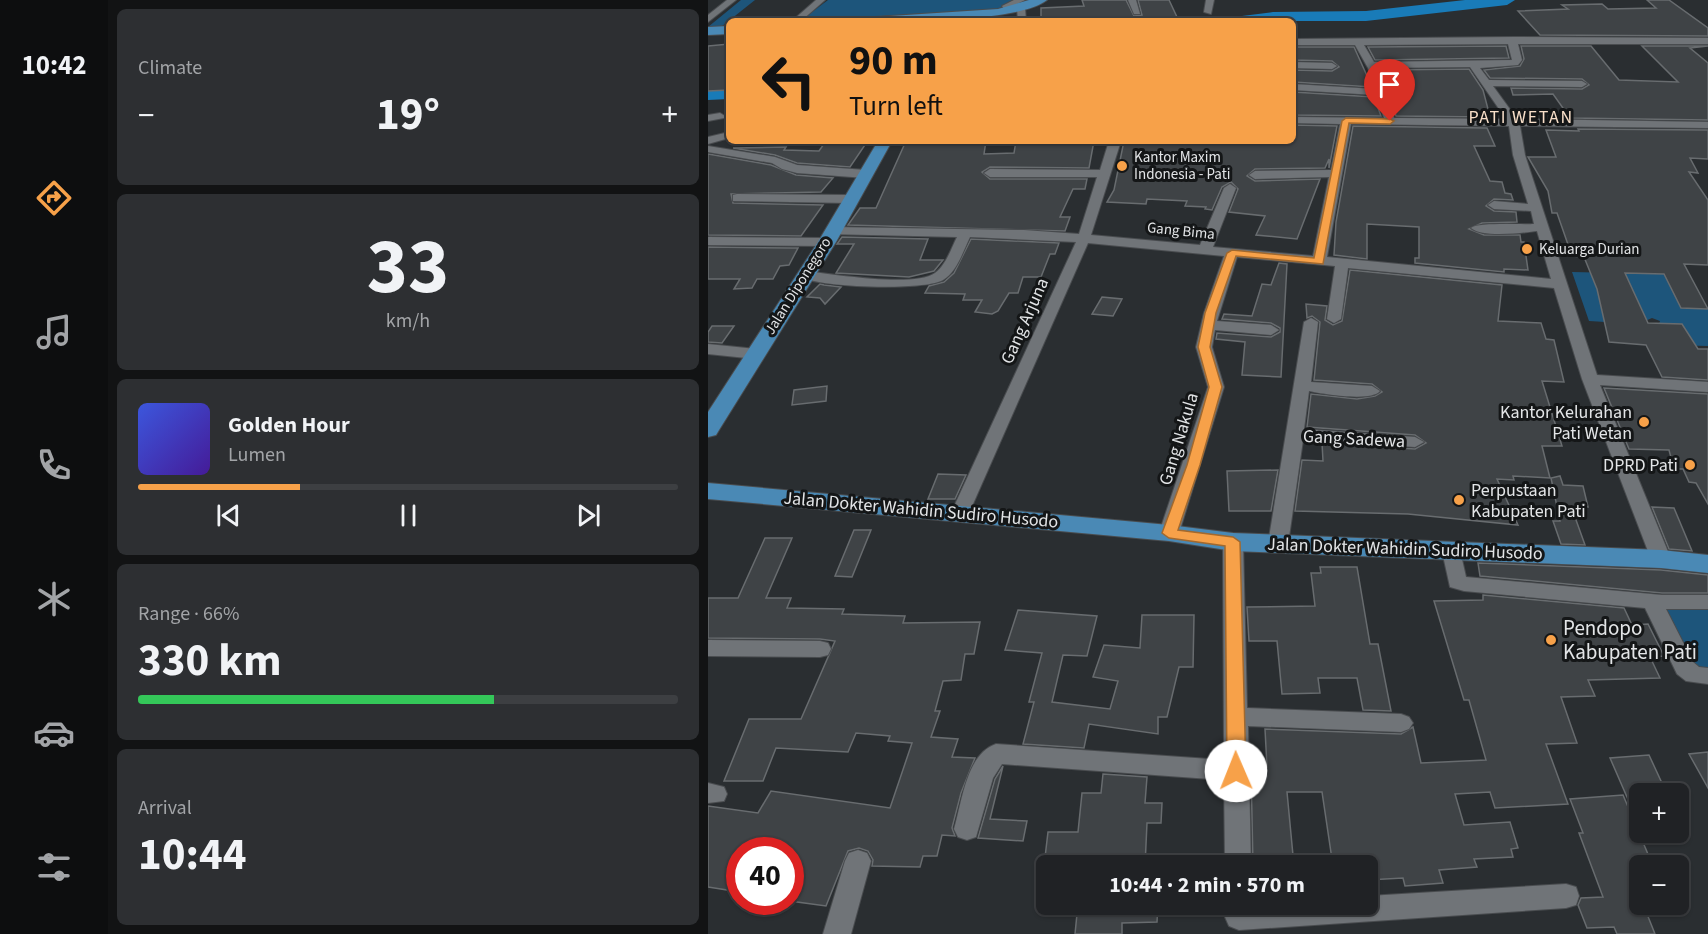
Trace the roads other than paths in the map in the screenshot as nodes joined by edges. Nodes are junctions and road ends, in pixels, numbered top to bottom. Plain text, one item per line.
1 (732, 0) edge
2 (821, 0) edge
3 (1041, 0) edge
4 (1132, 0) edge
5 (1210, 0) edge
6 (1017, 6) edge
7 (1137, 12) dead end
8 (1208, 12) dead end
9 (922, 17) junction
10 (800, 18) edge
11 (907, 18) edge
12 (917, 18) edge
13 (708, 19) edge
14 (726, 30) edge
15 (1608, 30) dead end
16 (708, 32) edge
17 (1512, 40) junction
18 (1621, 40) junction
19 (1357, 41) junction
20 (1708, 41) edge
21 (1296, 42) edge
22 (1474, 64) junction
23 (1296, 65) edge
24 (1371, 65) junction
25 (1332, 66) dead end
26 (1489, 83) junction
27 (1582, 84) dead end
28 (1296, 87) edge
29 (1381, 92) junction
30 (720, 117) dead end
31 (708, 118) edge
32 (1296, 120) edge
33 (1346, 121) junction
34 (1390, 121) junction
35 (1514, 123) junction
36 (1708, 125) edge
37 (726, 136) edge
38 (708, 141) edge
39 (883, 144) edge
40 (1114, 144) edge
41 (708, 149) edge
42 (990, 173) dead end
43 (1336, 173) junction
44 (866, 174) junction
45 (1106, 174) junction
46 (1255, 175) dead end
47 (1230, 188) dead end
48 (737, 198) dead end
49 (850, 199) junction
50 (1494, 205) dead end
51 (1536, 208) junction
52 (1478, 228) dead end
53 (1544, 232) junction
54 (965, 233) junction
55 (830, 236) junction
56 (1084, 238) junction
57 (708, 242) edge
58 (1205, 250) junction
59 (1232, 253) junction
60 (1319, 261) junction
61 (1342, 264) junction
62 (805, 275) junction
63 (1560, 284) junction
64 (1335, 319) dead end
65 (1311, 322) dead end
66 (1209, 325) junction
67 (1271, 330) dead end
68 (708, 350) edge
69 (756, 354) junction
70 (1590, 379) junction
71 (1302, 385) junction
72 (1708, 387) edge
73 (1372, 391) dead end
74 (708, 430) edge
75 (1295, 434) junction
76 (1415, 442) dead end
77 (708, 491) edge
78 (960, 513) junction
79 (1169, 533) junction
80 (1233, 542) junction
81 (1278, 544) junction
82 (1452, 551) junction
83 (1661, 559) junction
84 (1708, 564) edge
85 (1662, 602) junction
86 (1708, 602) edge
87 (708, 648) edge
88 (820, 649) dead end
89 (1708, 676) edge
90 (1235, 716) junction
91 (1401, 723) dead end
92 (1236, 771) junction
93 (967, 829) dead end
94 (1238, 855) edge
95 (858, 861) dead end
96 (1566, 896) dead end
97 (1238, 918) edge
98 (837, 934) edge

1 - 13 street
2 - 10 street
3 - 6 main road
4 - 7 street
5 - 8 street
6 - 9 main road
9 - 11 main road
9 - 12 main road
14 - 16 main road
15 - 18 street
17 - 18 street
17 - 19 street
17 - 22 street
18 - 20 street
19 - 21 street
19 - 24 street
22 - 24 street
22 - 26 street
23 - 25 street
24 - 29 street
26 - 27 street
26 - 35 street
28 - 29 street
29 - 34 street
30 - 31 street
32 - 33 street
33 - 34 street
33 - 43 street
34 - 35 street
35 - 36 street
35 - 51 street
37 - 38 street
39 - 44 main road, Jalan Diponegoro
40 - 45 street, Gang Arjuna
41 - 44 street
42 - 45 street
43 - 46 street
43 - 60 street
44 - 49 main road, Jalan Diponegoro
45 - 56 street, Gang Arjuna
47 - 58 street
48 - 49 street
49 - 55 main road, Jalan Diponegoro
50 - 51 street
51 - 53 street
52 - 53 street
53 - 63 street
54 - 55 street, Gang Bima
54 - 56 street, Gang Bima
54 - 62 street
55 - 57 street, Gang Bima
55 - 62 main road, Jalan Diponegoro
56 - 58 street, Gang Bima
56 - 78 street, Gang Arjuna
58 - 59 street, Gang Bima
59 - 60 street, Gang Bima
59 - 66 street, Gang Nakula
60 - 61 street, Gang Bima
61 - 63 street, Gang Bima
61 - 64 street
62 - 69 main road, Jalan Diponegoro
63 - 70 street
65 - 71 street
66 - 67 street
66 - 79 street, Gang Nakula
68 - 69 street
69 - 74 main road, Jalan Diponegoro
70 - 72 street
70 - 83 street
71 - 73 street
71 - 75 street
75 - 76 street, Gang Sadewa
75 - 81 street, Gang Sadewa
77 - 78 main road, Jalan Dokter Wahidin Sudiro Husodo
78 - 79 main road, Jalan Dokter Wahidin Sudiro Husodo
79 - 80 main road, Jalan Dokter Wahidin Sudiro Husodo
80 - 81 main road, Jalan Dokter Wahidin Sudiro Husodo
80 - 90 street
81 - 82 main road, Jalan Dokter Wahidin Sudiro Husodo
82 - 83 main road, Jalan Dokter Wahidin Sudiro Husodo
82 - 85 street
83 - 84 main road, Jalan Dokter Wahidin Sudiro Husodo
85 - 86 street
85 - 89 street
87 - 88 street
90 - 91 street
90 - 92 street
92 - 93 street
92 - 94 street
95 - 98 street
96 - 97 street

